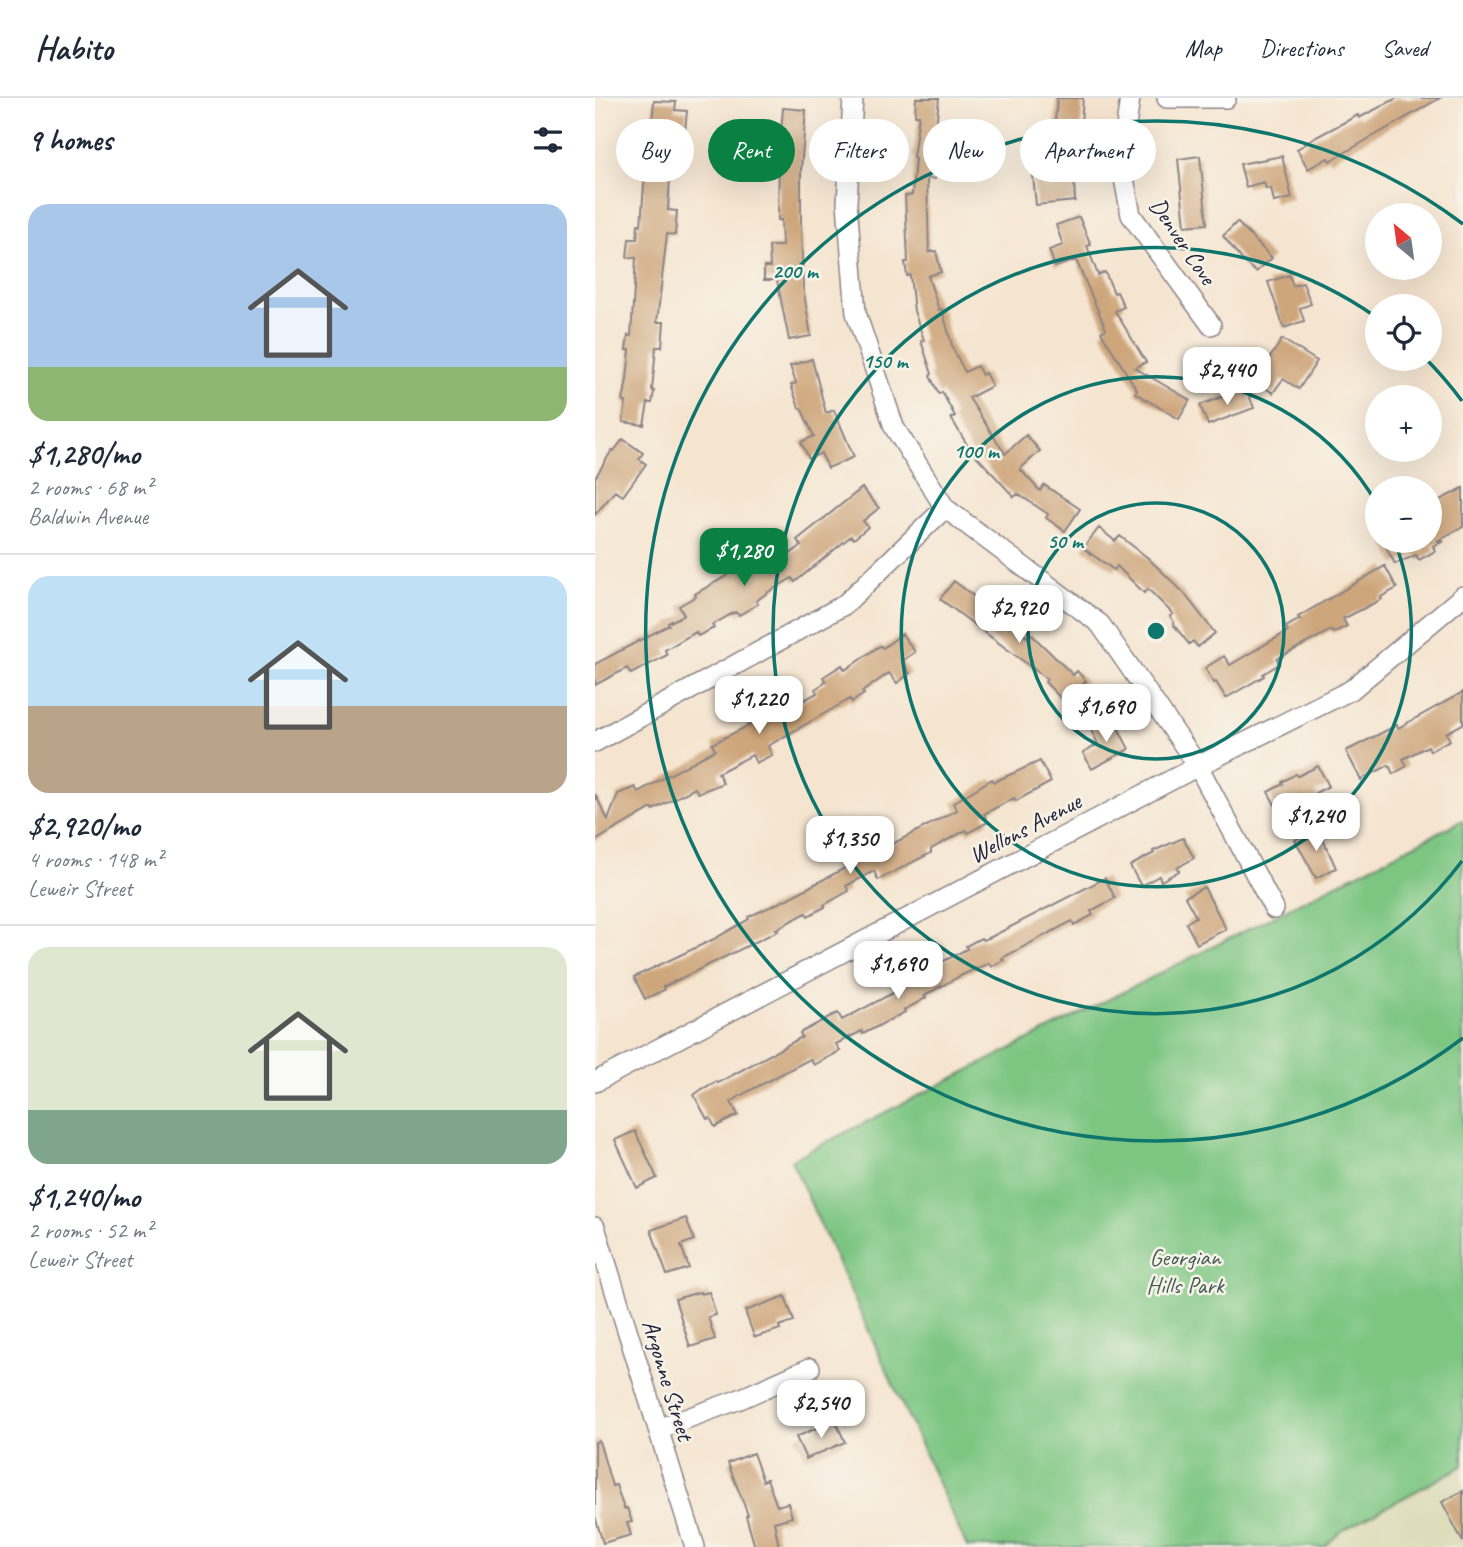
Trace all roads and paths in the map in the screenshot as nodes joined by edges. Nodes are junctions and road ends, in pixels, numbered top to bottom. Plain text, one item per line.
1 (853, 98) edge
2 (1130, 98) edge
3 (1167, 98) edge
4 (1226, 98) edge
5 (1211, 325) dead end
6 (945, 508) junction
7 (1463, 596) edge
8 (595, 741) edge
9 (1198, 766) junction
10 (1274, 909) dead end
11 (595, 1082) edge
12 (595, 1227) edge
13 (810, 1368) dead end
14 (658, 1429) junction
15 (695, 1547) edge

1 - 6 street
2 - 5 street, Denver Cove
3 - 4 street
6 - 8 street
6 - 9 street
7 - 9 street, Wellons Avenue
9 - 10 street
9 - 11 street, Wellons Avenue
12 - 14 street, Argonne Street
13 - 14 street
14 - 15 street, Argonne Street

